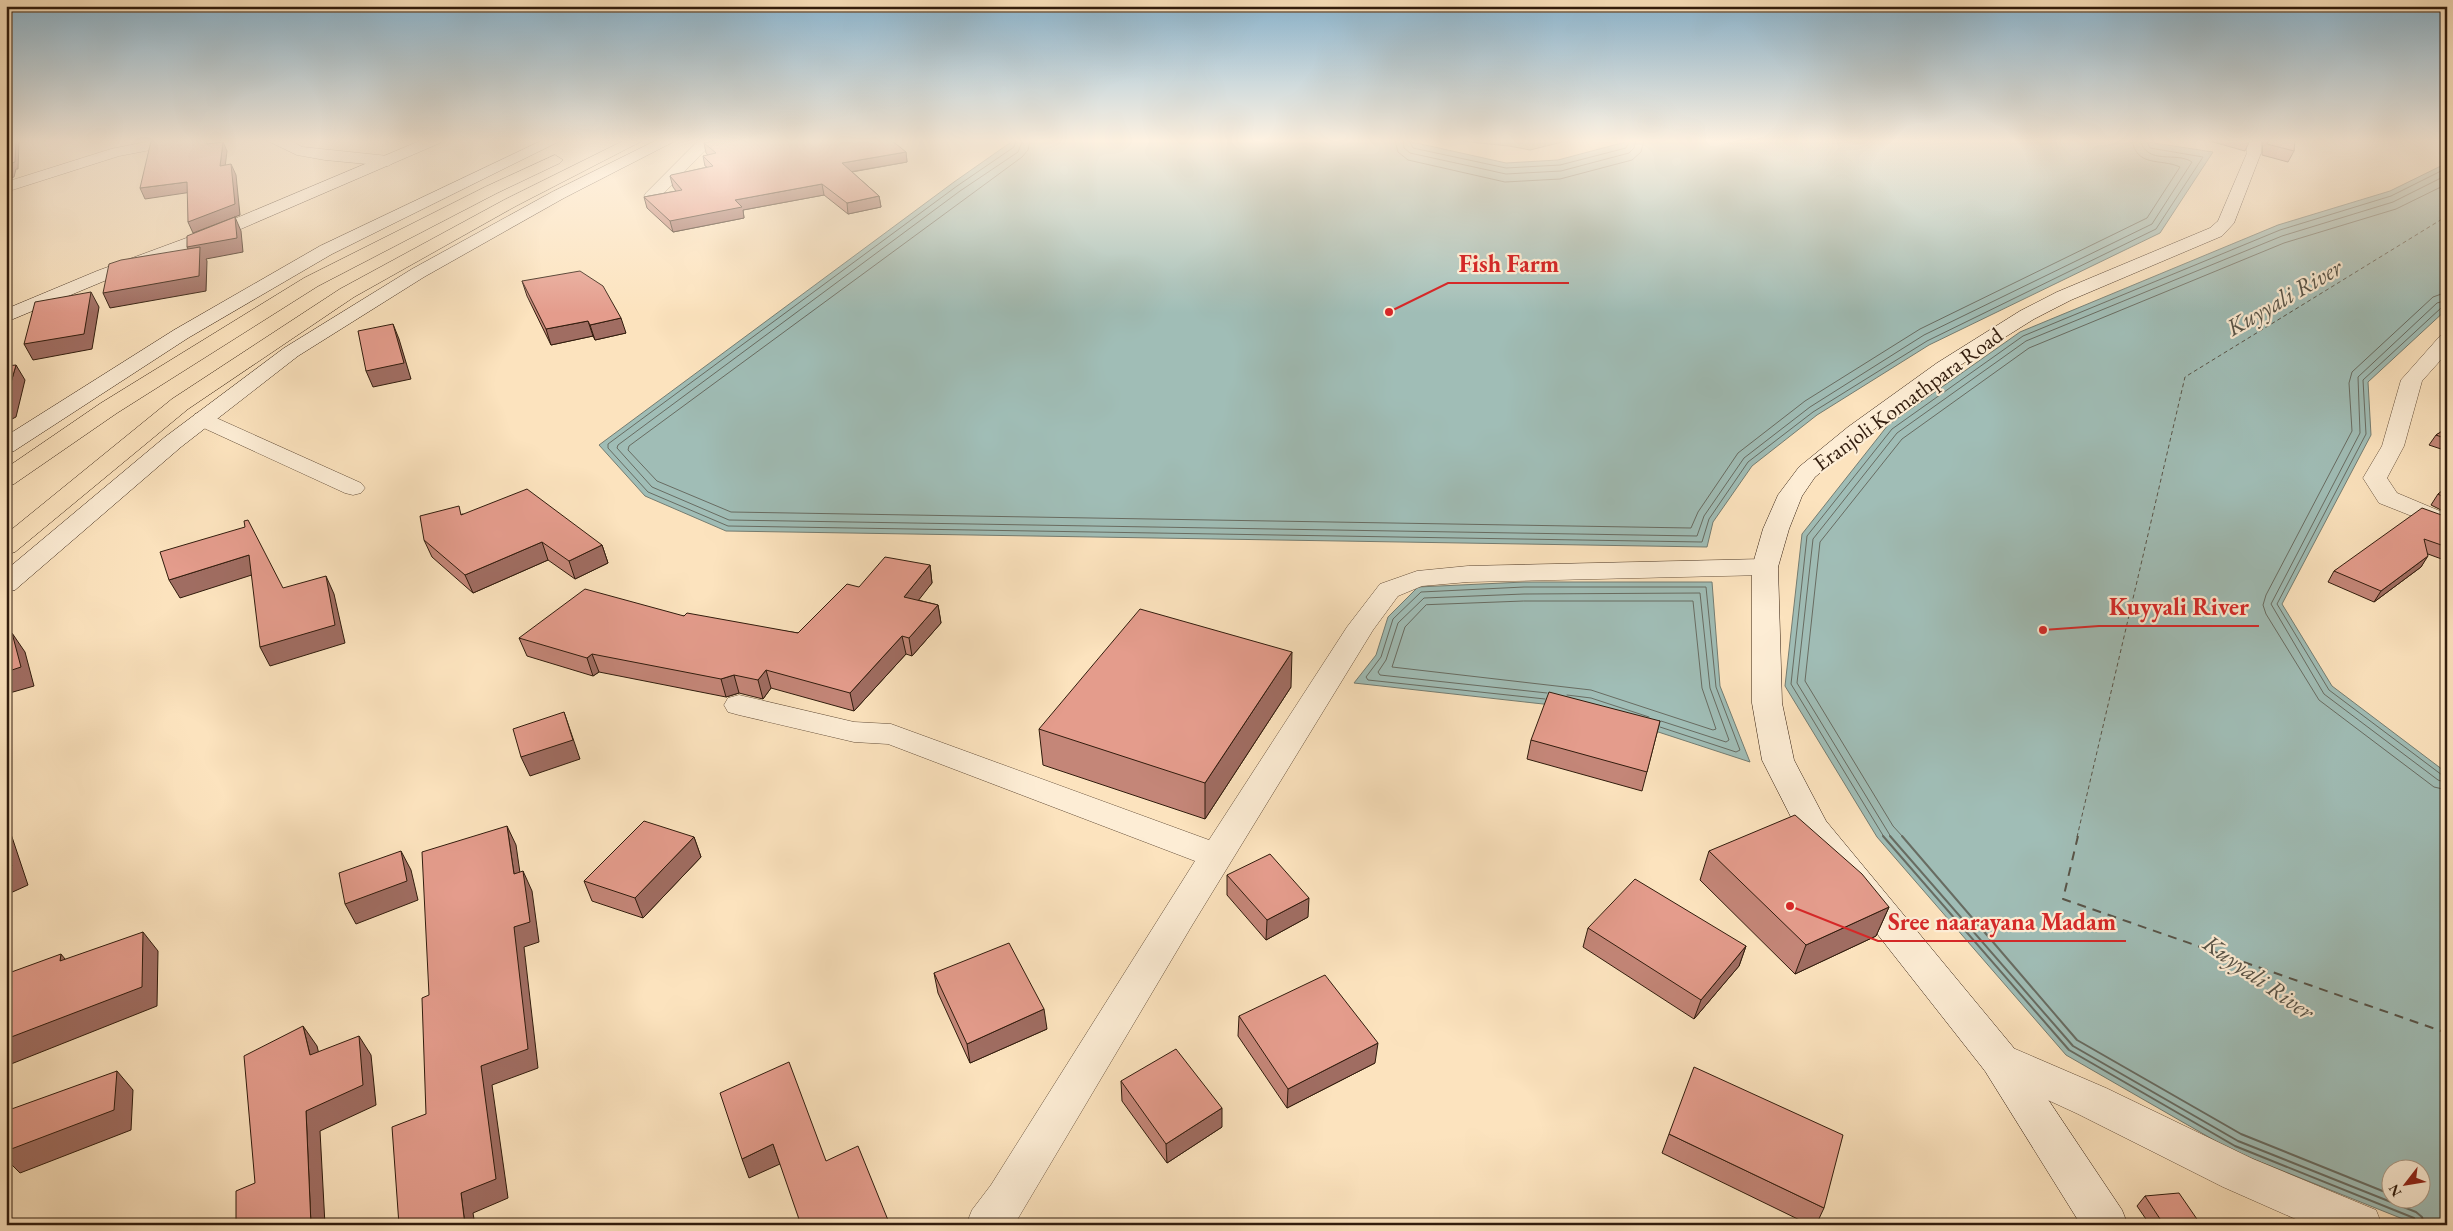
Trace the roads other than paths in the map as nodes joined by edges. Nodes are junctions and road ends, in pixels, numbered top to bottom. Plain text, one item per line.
1 (301, 197) edge
2 (435, 197) edge
3 (477, 197) edge
4 (521, 197) edge
5 (554, 197) edge
6 (2236, 197) edge
7 (6, 316) edge
8 (2447, 340) edge
9 (203, 419) junction
10 (6, 446) edge
11 (6, 479) edge
12 (353, 488) dead end
13 (2447, 523) edge
14 (6, 547) edge
15 (1765, 567) junction
16 (6, 584) edge
17 (739, 705) dead end
18 (1216, 856) junction
19 (1999, 1059) junction
20 (988, 1225) edge
21 (2106, 1225) edge
22 (2360, 1225) edge

1 - 7 street
2 - 10 street
3 - 11 highway
4 - 14 highway
5 - 9 street
6 - 15 street, Eranjoli Komathpara Road
8 - 13 street
9 - 12 street
9 - 16 street
15 - 18 street
15 - 19 street, Eranjoli Komathpara Road
17 - 18 street
18 - 20 street
19 - 21 street, Eranjoli Komathpara Road
19 - 22 street

